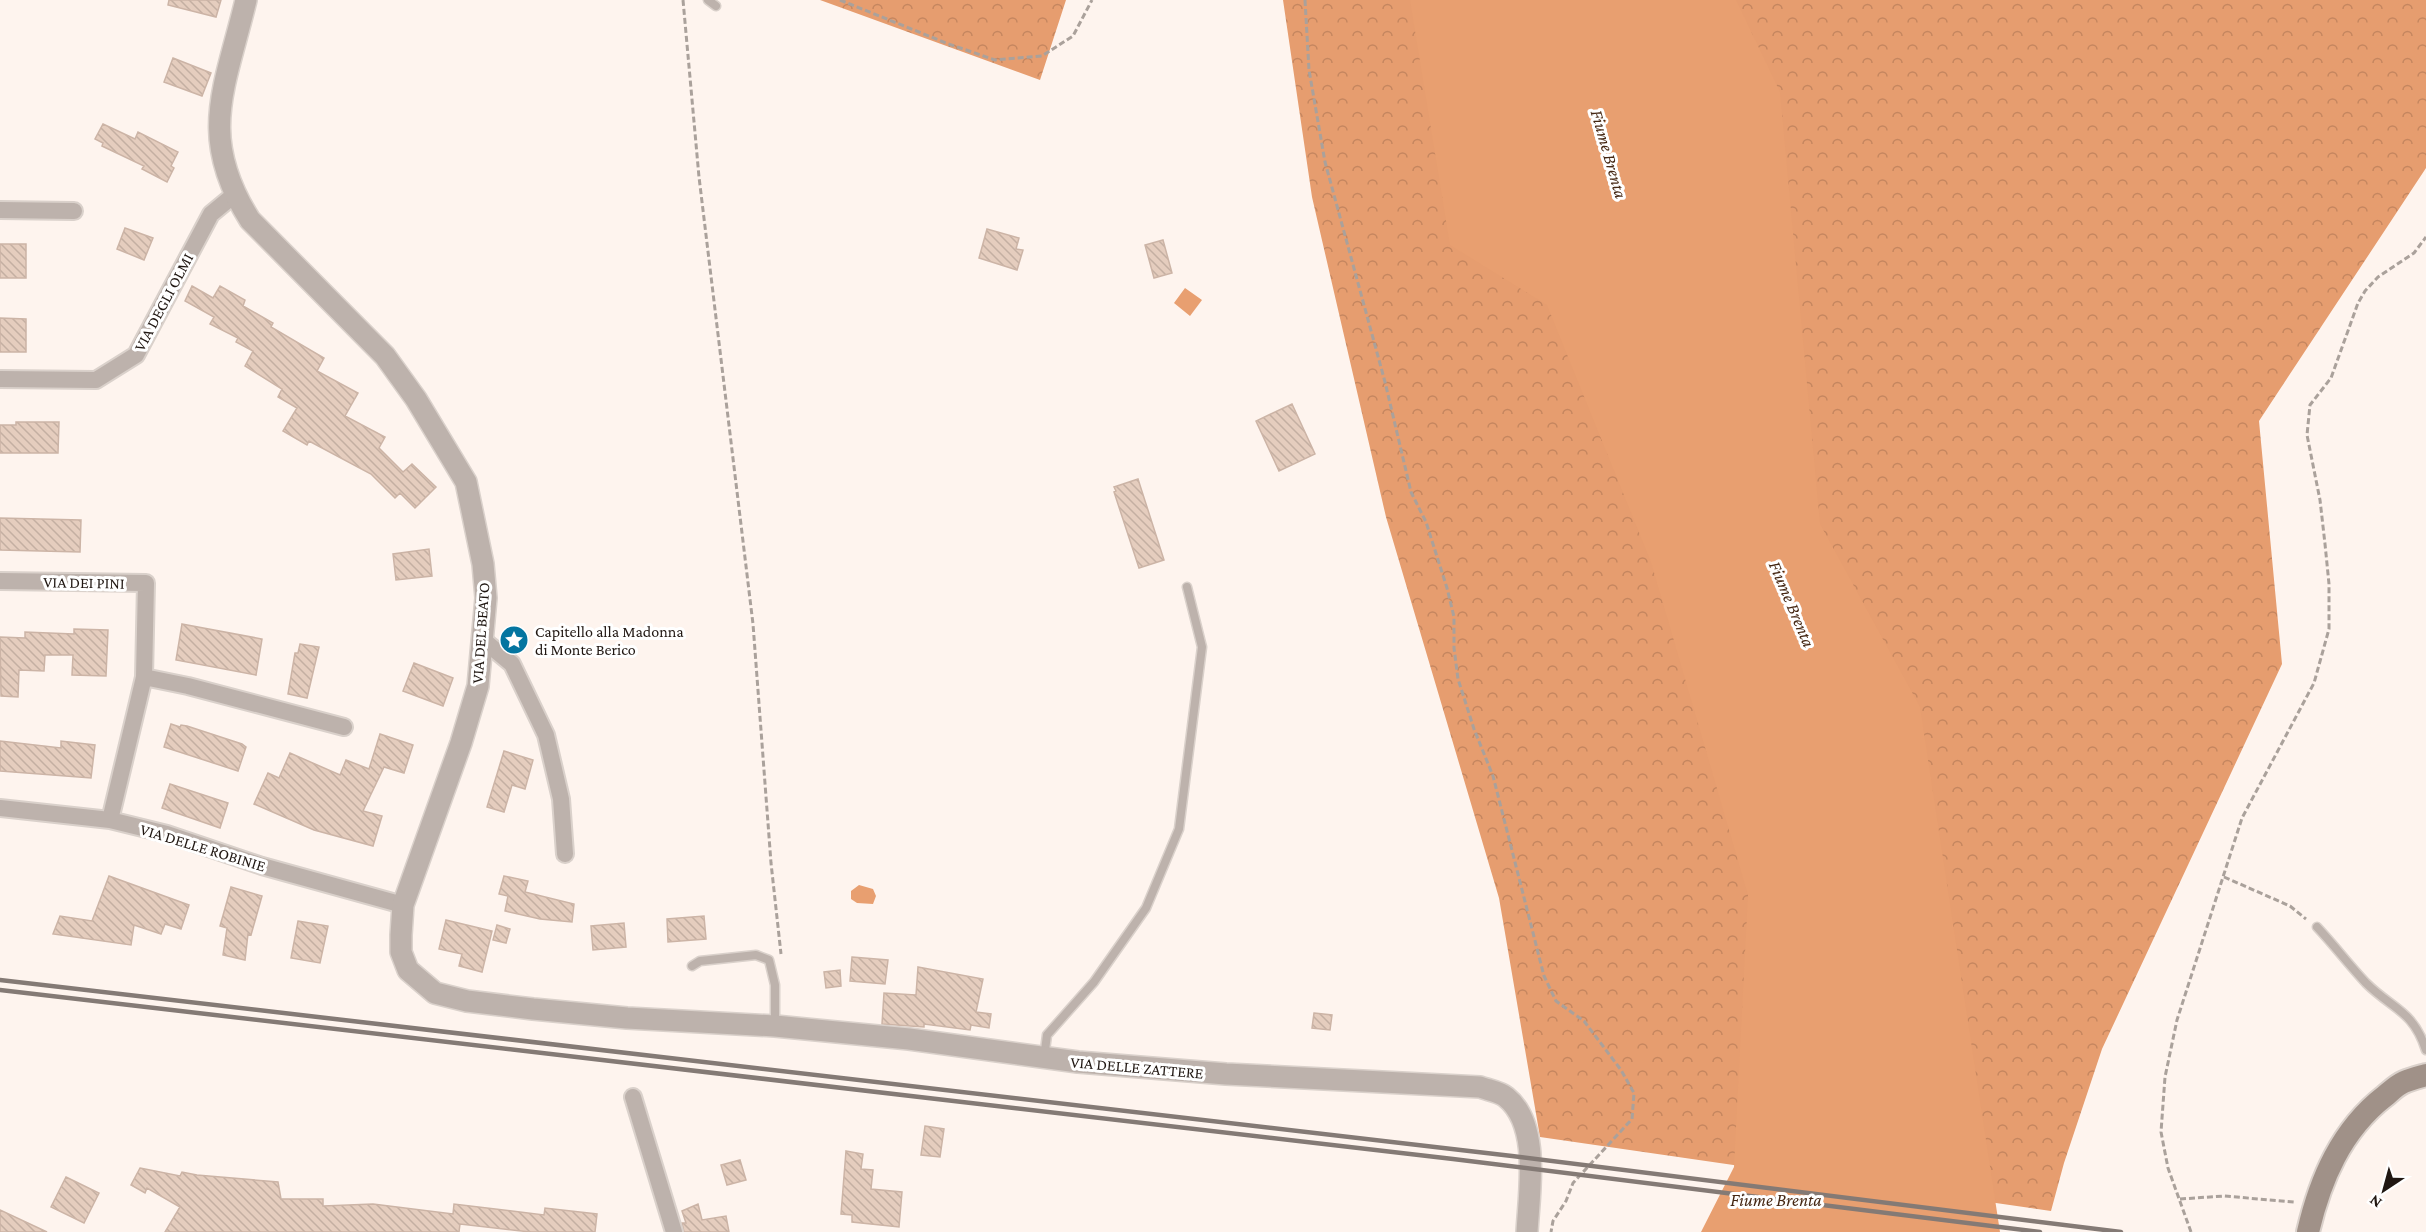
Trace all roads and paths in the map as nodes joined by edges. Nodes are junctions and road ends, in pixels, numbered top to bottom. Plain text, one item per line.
1 (246, 0) edge
2 (683, 0) edge
3 (708, 0) edge
4 (840, 0) edge
5 (1092, 0) edge
6 (1305, 0) edge
7 (716, 6) dead end
8 (234, 195) junction
9 (0, 210) edge
10 (74, 211) dead end
11 (2426, 237) edge
12 (0, 379) edge
13 (0, 581) edge
14 (1186, 587) dead end
15 (482, 639) junction
16 (144, 677) junction
17 (344, 727) dead end
18 (0, 808) edge
19 (110, 820) junction
20 (565, 854) dead end
21 (2223, 877) junction
22 (403, 905) junction
23 (2317, 927) joint
24 (692, 966) dead end
25 (775, 984) junction
26 (627, 1018) joint
27 (775, 1026) junction
28 (2426, 1050) edge
29 (1044, 1058) junction
30 (2426, 1075) edge
31 (633, 1097) dead end
32 (2180, 1199) junction
33 (2314, 1204) junction
34 (674, 1232) edge
35 (1527, 1232) edge
36 (1551, 1232) edge
37 (2191, 1232) edge
38 (2308, 1232) edge

1 - 8 street, VIA DEL BEATO
2 - 25 path
3 - 7 lane
4 - 5 path
6 - 36 path
8 - 12 street, VIA DEGLI OLMI
8 - 15 street, VIA DEL BEATO
9 - 10 street
11 - 21 path
13 - 16 street, VIA DEI PINI
14 - 29 lane
15 - 20 street
15 - 22 street, VIA DEL BEATO
16 - 17 street
16 - 19 street, VIA DEI PINI
18 - 19 street, VIA DELLE ROBINIE
19 - 22 street, VIA DELLE ROBINIE
21 - 23 path
21 - 32 path
22 - 26 street, VIA DEL BEATO
23 - 28 lane
24 - 25 lane
25 - 27 lane
26 - 27 street, VIA DELLE ZATTERE
27 - 29 street, VIA DELLE ZATTERE
29 - 35 street, VIA DELLE ZATTERE
30 - 33 main road
31 - 34 street
32 - 33 path
32 - 37 path
33 - 38 main road

